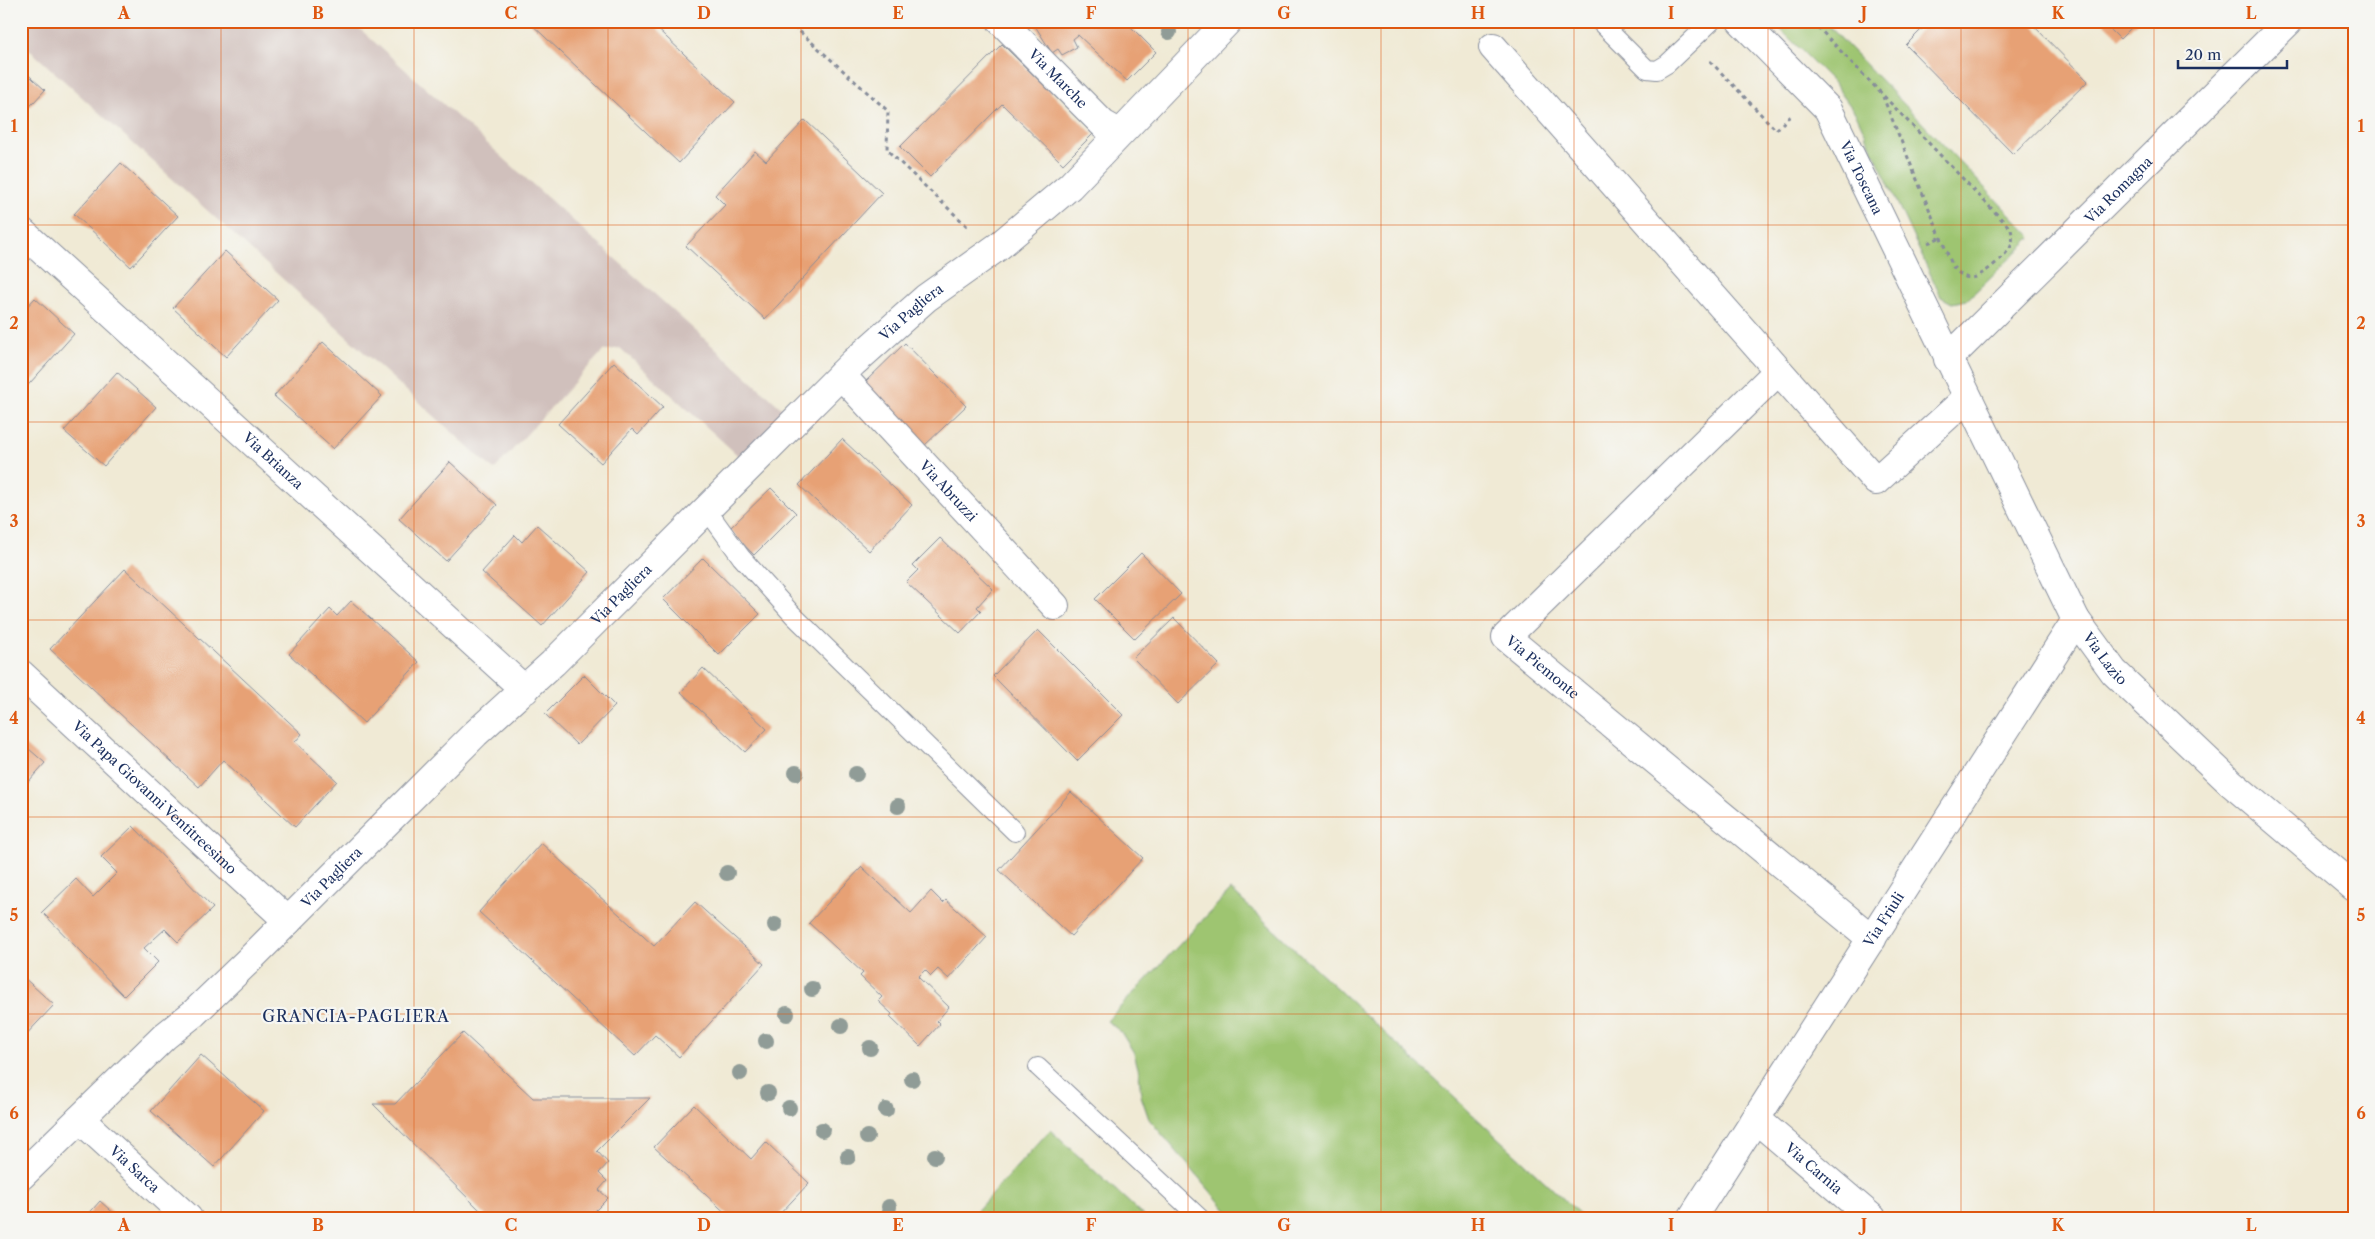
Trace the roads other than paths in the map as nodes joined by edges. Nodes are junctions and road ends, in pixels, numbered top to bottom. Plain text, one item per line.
1 (1001, 21) edge
2 (1228, 21) edge
3 (1599, 21) edge
4 (1712, 21) edge
5 (1741, 21) edge
6 (2289, 21) edge
7 (1494, 47) dead end
8 (1119, 133) junction
9 (21, 231) edge
10 (1948, 359) junction
11 (1778, 371) junction
12 (841, 375) junction
13 (1967, 398) junction
14 (707, 510) junction
15 (1055, 606) dead end
16 (2076, 620) junction
17 (21, 674) edge
18 (525, 690) junction
19 (1015, 832) dead end
20 (2354, 887) edge
21 (288, 921) junction
22 (1872, 939) junction
23 (1038, 1067) dead end
24 (80, 1119) junction
25 (1756, 1119) junction
26 (21, 1176) edge
27 (188, 1218) edge
28 (1200, 1218) edge
29 (1692, 1218) edge
30 (1872, 1218) edge

1 - 8 street, Via Marche
2 - 8 street, Via Pagliera
3 - 4 lane
5 - 10 street, Via Toscana
6 - 10 street, Via Romagna
7 - 11 street
8 - 12 street, Via Pagliera
9 - 18 street, Via Brianza
10 - 13 street, Via Lazio
11 - 13 street
11 - 22 street, Via Piemonte
12 - 14 street, Via Pagliera
12 - 15 street, Via Abruzzi
13 - 16 street, Via Lazio
14 - 18 street, Via Pagliera
14 - 19 lane
16 - 20 street, Via Lazio
16 - 22 street, Via Friuli
17 - 21 street, Via Papa Giovanni Ventitreesimo
18 - 21 street, Via Pagliera
21 - 24 street, Via Pagliera
22 - 25 street, Via Friuli
23 - 28 lane
24 - 26 street, Via Pagliera
24 - 27 street, Via Sarca
25 - 29 street, Via Friuli
25 - 30 street, Via Carnia

